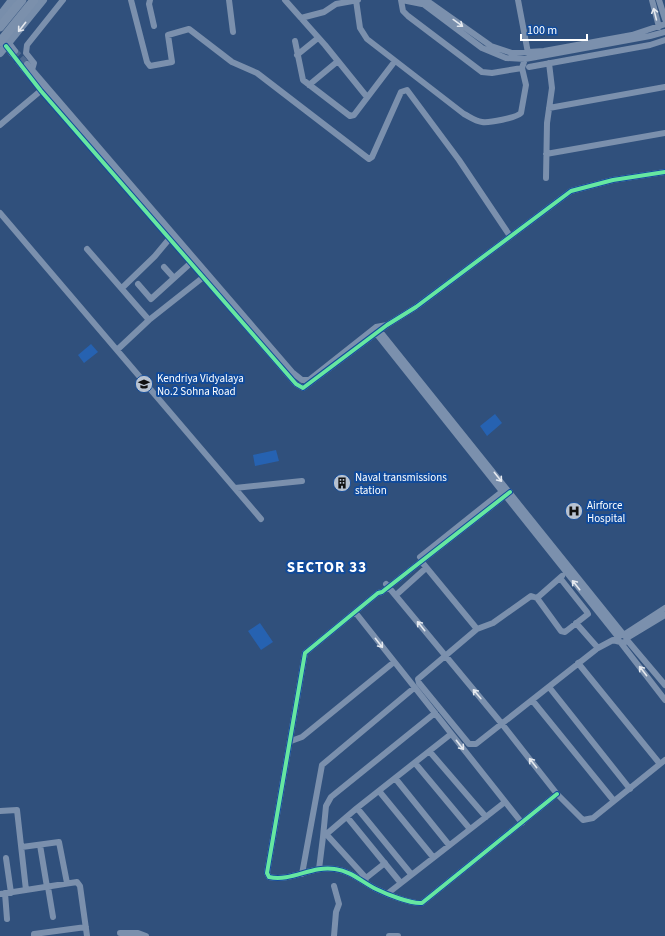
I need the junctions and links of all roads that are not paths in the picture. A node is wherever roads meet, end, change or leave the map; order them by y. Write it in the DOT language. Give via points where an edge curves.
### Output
graph roads {
  1 [pos="12,0"];
  2 [pos="22,0"];
  3 [pos="34,0"];
  4 [pos="43,0"];
  5 [pos="63,0"];
  6 [pos="131,0"];
  7 [pos="150,0"];
  8 [pos="229,0"];
  9 [pos="285,0"];
  10 [pos="357,0"];
  11 [pos="401,0"];
  12 [pos="518,0"];
  13 [pos="652,0"];
  14 [pos="659,0"];
  15 [pos="422,1"];
  16 [pos="0,16"];
  17 [pos="301,18"];
  18 [pos="665,19"];
  19 [pos="154,26"];
  20 [pos="0,27"];
  21 [pos="663,28"];
  22 [pos="233,32"];
  23 [pos="318,38"];
  24 [pos="295,40"];
  25 [pos="665,40"];
  26 [pos="5,44"];
  27 [pos="0,53"];
  28 [pos="14,53"];
  29 [pos="547,53"];
  30 [pos="297,55"];
  31 [pos="527,56"];
  32 [pos="338,61"];
  33 [pos="395,61"];
  34 [pos="549,63"];
  35 [pos="526,67"];
  36 [pos="32,70"];
  37 [pos="309,85"];
  38 [pos="665,87"];
  39 [pos="43,89"];
  40 [pos="367,97"];
  41 [pos="549,108"];
  42 [pos="0,126"];
  43 [pos="665,133"];
  44 [pos="546,154"];
  45 [pos="665,172"];
  46 [pos="546,178"];
  47 [pos="0,213"];
  48 [pos="5,219"];
  49 [pos="0,223"];
  50 [pos="510,236"];
  51 [pos="170,238"];
  52 [pos="87,249"];
  53 [pos="155,256"];
  54 [pos="193,261"];
  55 [pos="205,276"];
  56 [pos="174,278"];
  57 [pos="138,284"];
  58 [pos="122,288"];
  59 [pos="149,320"];
  60 [pos="376,330"];
  61 [pos="117,350"];
  62 [pos="302,481"];
  63 [pos="235,488"];
  64 [pos="506,492"];
  65 [pos="261,519"];
  66 [pos="421,561"];
  67 [pos="426,568"];
  68 [pos="569,571"];
  69 [pos="560,578"];
  70 [pos="387,586"];
  71 [pos="396,595"];
  72 [pos="537,598"];
  73 [pos="665,608"];
  74 [pos="355,612"];
  75 [pos="665,615"];
  76 [pos="576,623"];
  77 [pos="477,629"];
  78 [pos="623,638"];
  79 [pos="598,648"];
  80 [pos="446,656"];
  81 [pos="394,662"];
  82 [pos="578,663"];
  83 [pos="665,685"];
  84 [pos="548,687"];
  85 [pos="414,688"];
  86 [pos="532,700"];
  87 [pos="665,700"];
  88 [pos="435,714"];
  89 [pos="502,724"];
  90 [pos="451,734"];
  91 [pos="291,741"];
  92 [pos="430,752"];
  93 [pos="663,762"];
  94 [pos="416,763"];
  95 [pos="395,778"];
  96 [pos="630,789"];
  97 [pos="379,791"];
  98 [pos="557,794"];
  99 [pos="614,801"];
  100 [pos="505,802"];
  101 [pos="357,808"];
  102 [pos="0,811"];
  103 [pos="347,817"];
  104 [pos="486,817"];
  105 [pos="522,823"];
  106 [pos="470,829"];
  107 [pos="325,836"];
  108 [pos="40,845"];
  109 [pos="449,845"];
  110 [pos="22,847"];
  111 [pos="433,857"];
  112 [pos="6,858"];
  113 [pos="385,863"];
  114 [pos="319,869"];
  115 [pos="302,874"];
  116 [pos="411,874"];
  117 [pos="365,880"];
  118 [pos="400,882"];
  119 [pos="67,883"];
  120 [pos="334,886"];
  121 [pos="48,887"];
  122 [pos="26,890"];
  123 [pos="5,893"];
  124 [pos="387,894"];
  125 [pos="53,917"];
  126 [pos="7,919"];
  127 [pos="86,926"];
  128 [pos="120,933"];
  129 [pos="34,936"];
  130 [pos="87,936"];
  131 [pos="146,936"];
  132 [pos="334,936"];
  133 [pos="390,936"];
  134 [pos="398,936"];
  1 -- 16 [label="main road"];
  2 -- 20 [label="highway"];
  3 -- 26 [label="highway"];
  4 -- 26 [label="main road, one-way"];
  5 -- 36 [label="street" via="28,46 26,53 34,63"];
  6 -- 50 [label="street" via="150,66 172,62 168,35 189,29 232,62 257,73 369,159 402,92 406,90 451,148"];
  7 -- 19 [label="street" via="148,4"];
  8 -- 22 [label="street"];
  9 -- 17 [label="street"];
  10 -- 17 [label="street" via="336,4 324,12"];
  10 -- 33 [label="street" via="362,34"];
  11 -- 15 [label="street"];
  11 -- 35 [label="street" via="403,10 408,16 482,72 492,73"];
  12 -- 31 [label="street"];
  21 -- 13 [label="street, one-way"];
  14 -- 18 [label="street"];
  15 -- 31 [label="street" via="490,46"];
  17 -- 23 [label="street"];
  21 -- 29 [label="street"];
  23 -- 30 [label="street"];
  23 -- 32 [label="street"];
  24 -- 30 [label="street"];
  25 -- 34 [label="street"];
  26 -- 27 [label="main road"];
  26 -- 28 [label="street"];
  29 -- 31 [label="street"];
  29 -- 34 [label="street"];
  30 -- 37 [label="street" via="301,74"];
  31 -- 35 [label="street"];
  32 -- 37 [label="street"];
  32 -- 40 [label="street"];
  33 -- 35 [label="street" via="464,114 480,122 517,116 521,113"];
  33 -- 40 [label="street"];
  34 -- 35 [label="street"];
  34 -- 41 [label="street" via="552,88"];
  36 -- 39 [label="street"];
  36 -- 39 [label="street" via="25,66"];
  37 -- 40 [label="street" via="350,116 354,115"];
  38 -- 41 [label="street"];
  39 -- 42 [label="street"];
  39 -- 51 [label="street"];
  39 -- 54 [label="street"];
  41 -- 44 [label="street"];
  43 -- 44 [label="street"];
  44 -- 46 [label="street"];
  45 -- 50 [label="street" via="576,188"];
  47 -- 48 [label="street"];
  48 -- 49 [label="street"];
  48 -- 61 [label="street"];
  50 -- 60 [label="street" via="416,306"];
  51 -- 53 [label="street"];
  51 -- 54 [label="street"];
  52 -- 58 [label="street"];
  53 -- 56 [label="street"];
  53 -- 58 [label="street"];
  54 -- 55 [label="street"];
  54 -- 56 [label="street"];
  55 -- 59 [label="street"];
  55 -- 60 [label="street" via="300,387 306,387"];
  56 -- 57 [label="street" via="152,299"];
  58 -- 59 [label="street"];
  59 -- 61 [label="street"];
  60 -- 64 [label="street"];
  61 -- 63 [label="street"];
  62 -- 63 [label="street"];
  63 -- 65 [label="street"];
  64 -- 66 [label="street"];
  64 -- 68 [label="street"];
  64 -- 70 [label="street"];
  66 -- 67 [label="street"];
  66 -- 70 [label="street"];
  67 -- 71 [label="street"];
  67 -- 77 [label="street"];
  68 -- 69 [label="street"];
  68 -- 78 [label="street"];
  69 -- 72 [label="street"];
  69 -- 76 [label="street" via="588,612"];
  70 -- 71 [label="street"];
  70 -- 74 [label="street"];
  80 -- 71 [label="street, one-way"];
  72 -- 76 [label="street" via="563,633"];
  72 -- 77 [label="street" via="531,596 525,599 493,623"];
  73 -- 78 [label="street"];
  74 -- 81 [label="street, one-way"];
  74 -- 91 [label="street" via="305,653"];
  75 -- 78 [label="street"];
  76 -- 79 [label="street"];
  77 -- 80 [label="street"];
  78 -- 79 [label="street" via="610,640"];
  78 -- 83 [label="street"];
  87 -- 78 [label="street, one-way"];
  79 -- 82 [label="street"];
  89 -- 80 [label="street, one-way"];
  80 -- 89 [label="street" via="420,677 419,683 469,744 476,744"];
  81 -- 85 [label="street"];
  81 -- 91 [label="street" via="302,737"];
  82 -- 84 [label="street"];
  82 -- 93 [label="street"];
  84 -- 86 [label="street"];
  84 -- 96 [label="street"];
  85 -- 88 [label="street"];
  85 -- 115 [label="street" via="322,765"];
  86 -- 89 [label="street"];
  86 -- 99 [label="street"];
  88 -- 90 [label="street"];
  88 -- 107 [label="street" via="331,797 326,806"];
  98 -- 89 [label="street, one-way"];
  90 -- 92 [label="street"];
  90 -- 100 [label="street, one-way"];
  91 -- 115 [label="street" via="267,873 269,877 276,879"];
  92 -- 94 [label="street"];
  92 -- 104 [label="street"];
  93 -- 96 [label="street"];
  94 -- 95 [label="street"];
  94 -- 106 [label="street"];
  95 -- 97 [label="street"];
  95 -- 109 [label="street"];
  96 -- 99 [label="street"];
  97 -- 101 [label="street"];
  97 -- 111 [label="street"];
  98 -- 99 [label="street" via="584,820 593,818"];
  98 -- 105 [label="street"];
  100 -- 104 [label="street"];
  100 -- 105 [label="street"];
  101 -- 103 [label="street"];
  101 -- 116 [label="street"];
  102 -- 110 [label="street" via="17,810"];
  103 -- 107 [label="street"];
  103 -- 113 [label="street"];
  104 -- 106 [label="street"];
  105 -- 124 [label="street" via="427,901 418,904"];
  106 -- 109 [label="street"];
  107 -- 114 [label="street"];
  107 -- 117 [label="street"];
  108 -- 110 [label="street"];
  108 -- 119 [label="street" via="59,842"];
  108 -- 121 [label="street"];
  109 -- 111 [label="street"];
  110 -- 122 [label="street"];
  111 -- 116 [label="street"];
  112 -- 123 [label="street"];
  113 -- 117 [label="street"];
  113 -- 118 [label="street"];
  114 -- 115 [label="street"];
  114 -- 117 [label="street" via="346,871"];
  116 -- 118 [label="street"];
  117 -- 124 [label="street"];
  118 -- 124 [label="street"];
  119 -- 121 [label="street"];
  119 -- 127 [label="street" via="79,884"];
  120 -- 132 [label="street" via="339,904"];
  121 -- 122 [label="street"];
  121 -- 125 [label="street"];
  122 -- 123 [label="street"];
  123 -- 126 [label="street"];
  127 -- 129 [label="street"];
  127 -- 130 [label="street"];
  128 -- 131 [label="street" via="138,933"];
  133 -- 134 [label="street"];
}
